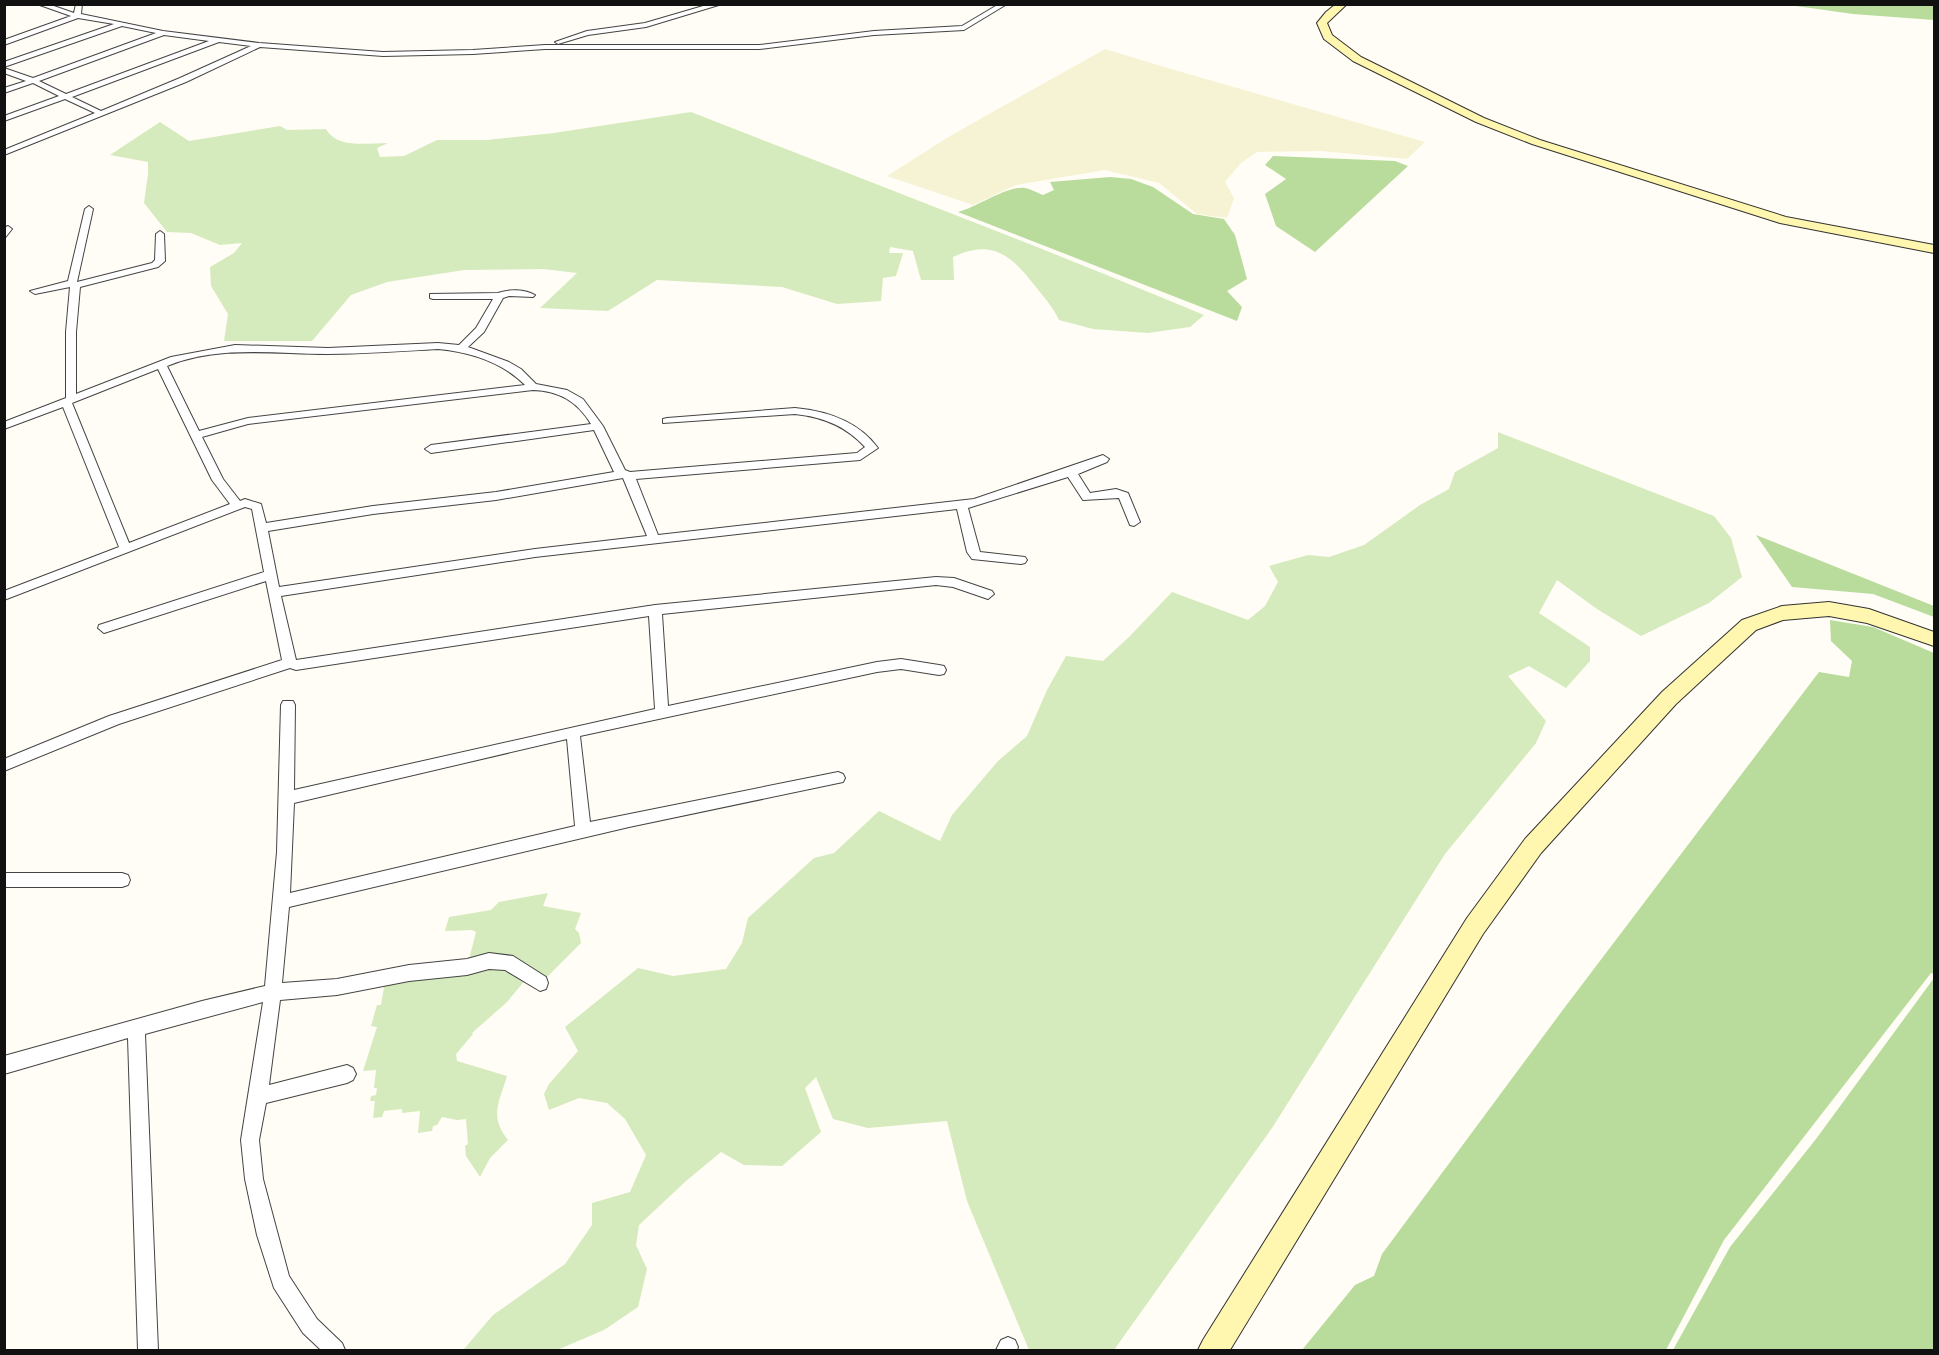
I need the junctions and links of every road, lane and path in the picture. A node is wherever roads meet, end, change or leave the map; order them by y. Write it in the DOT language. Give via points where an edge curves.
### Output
graph roads {
  1 [pos="40,4"];
  2 [pos="79,4"];
  3 [pos="719,4"];
  4 [pos="1004,4"];
  5 [pos="1343,4"];
  6 [pos="76,16"];
  7 [pos="122,24"];
  8 [pos="163,33"];
  9 [pos="221,39"];
  10 [pos="4,43"];
  11 [pos="259,45"];
  12 [pos="545,47"];
  13 [pos="4,65"];
  14 [pos="4,70"];
  15 [pos="34,81"];
  16 [pos="4,91"];
  17 [pos="63,96"];
  18 [pos="102,114"];
  19 [pos="4,119"];
  20 [pos="4,153"];
  21 [pos="89,209"];
  22 [pos="160,234"];
  23 [pos="1935,249"];
  24 [pos="74,284"];
  25 [pos="35,291"];
  26 [pos="433,296"];
  27 [pos="499,296"];
  28 [pos="530,296"];
  29 [pos="461,348"];
  30 [pos="161,364"];
  31 [pos="533,387"];
  32 [pos="68,401"];
  33 [pos="667,421"];
  34 [pos="4,426"];
  35 [pos="598,426"];
  36 [pos="197,435"];
  37 [pos="431,449"];
  38 [pos="1103,459"];
  39 [pos="1071,472"];
  40 [pos="626,475"];
  41 [pos="237,504"];
  42 [pos="962,505"];
  43 [pos="1134,522"];
  44 [pos="262,528"];
  45 [pos="654,538"];
  46 [pos="126,550"];
  47 [pos="1021,560"];
  48 [pos="272,574"];
  49 [pos="7,592"];
  50 [pos="276,592"];
  51 [pos="988,594"];
  52 [pos="656,610"];
  53 [pos="104,628"];
  54 [pos="1935,639"];
  55 [pos="290,663"];
  56 [pos="939,670"];
  57 [pos="288,705"];
  58 [pos="662,714"];
  59 [pos="573,732"];
  60 [pos="4,765"];
  61 [pos="838,778"];
  62 [pos="288,798"];
  63 [pos="583,830"];
  64 [pos="4,880"];
  65 [pos="123,880"];
  66 [pos="282,902"];
  67 [pos="540,983"];
  68 [pos="273,992"];
  69 [pos="136,1028"];
  70 [pos="4,1065"];
  71 [pos="347,1074"];
  72 [pos="259,1091"];
  73 [pos="148,1350"];
  74 [pos="335,1350"];
  75 [pos="1213,1350"];
  1 -- 6 [label="street"];
  2 -- 6 [label="street"];
  3 -- 12 [label="street" via="646,25 586,33"];
  4 -- 12 [label="street" via="971,25 953,30 874,33 741,48"];
  5 -- 23 [label="main road" via="1322,22 1336,44 1357,60 1480,120 1568,153 1784,220"];
  6 -- 7 [label="street"];
  6 -- 10 [label="street"];
  7 -- 8 [label="street"];
  7 -- 13 [label="street"];
  8 -- 9 [label="street"];
  8 -- 15 [label="street"];
  9 -- 11 [label="street"];
  9 -- 17 [label="street"];
  11 -- 12 [label="street" via="383,54"];
  11 -- 18 [label="street"];
  14 -- 15 [label="street"];
  15 -- 16 [label="street"];
  15 -- 17 [label="street"];
  17 -- 18 [label="street"];
  17 -- 19 [label="street"];
  18 -- 20 [label="street"];
  21 -- 24 [label="street"];
  22 -- 24 [label="street" via="160,261 155,265"];
  24 -- 25 [label="street"];
  24 -- 32 [label="street"];
  26 -- 27 [label="street"];
  27 -- 28 [label="street"];
  27 -- 29 [label="street" via="480,330"];
  29 -- 30 [label="street" via="235,348"];
  29 -- 31 [label="street" via="505,364"];
  30 -- 32 [label="street"];
  30 -- 36 [label="street"];
  31 -- 35 [label="street" via="554,388 580,400"];
  31 -- 36 [label="street" via="248,421"];
  32 -- 34 [label="street"];
  32 -- 46 [label="street"];
  33 -- 40 [label="street" via="795,411 826,414 851,428 872,448 860,456"];
  35 -- 37 [label="street"];
  35 -- 40 [label="street" via="620,472"];
  36 -- 41 [label="street" via="218,480"];
  38 -- 39 [label="street"];
  39 -- 42 [label="street"];
  39 -- 43 [label="street" via="1087,497 1116,493 1124,496"];
  40 -- 44 [label="street"];
  40 -- 45 [label="street"];
  41 -- 44 [label="street" via="257,507"];
  41 -- 46 [label="street"];
  42 -- 45 [label="street"];
  42 -- 47 [label="street" via="976,556"];
  44 -- 48 [label="street"];
  45 -- 50 [label="street"];
  46 -- 49 [label="street"];
  48 -- 50 [label="street"];
  48 -- 53 [label="street"];
  50 -- 55 [label="street"];
  51 -- 52 [label="street" via="936,581"];
  52 -- 55 [label="street"];
  52 -- 58 [label="street"];
  54 -- 75 [label="main road" via="1869,616 1829,609 1782,612 1749,626 1669,698 1533,846 1474,926"];
  55 -- 60 [label="street" via="114,720"];
  56 -- 58 [label="street" via="901,664 877,667"];
  57 -- 62 [label="street"];
  58 -- 59 [label="street"];
  59 -- 62 [label="street"];
  59 -- 63 [label="street"];
  61 -- 63 [label="street" via="738,795"];
  62 -- 66 [label="street"];
  63 -- 66 [label="street"];
  64 -- 65 [label="street"];
  66 -- 68 [label="street"];
  67 -- 68 [label="street" via="507,962 489,961 337,987"];
  68 -- 69 [label="street"];
  68 -- 72 [label="street"];
  69 -- 70 [label="street"];
  69 -- 73 [label="street"];
  71 -- 72 [label="street" via="271,1094"];
  72 -- 74 [label="street" via="250,1140 267,1235 281,1281 310,1326"];
}
